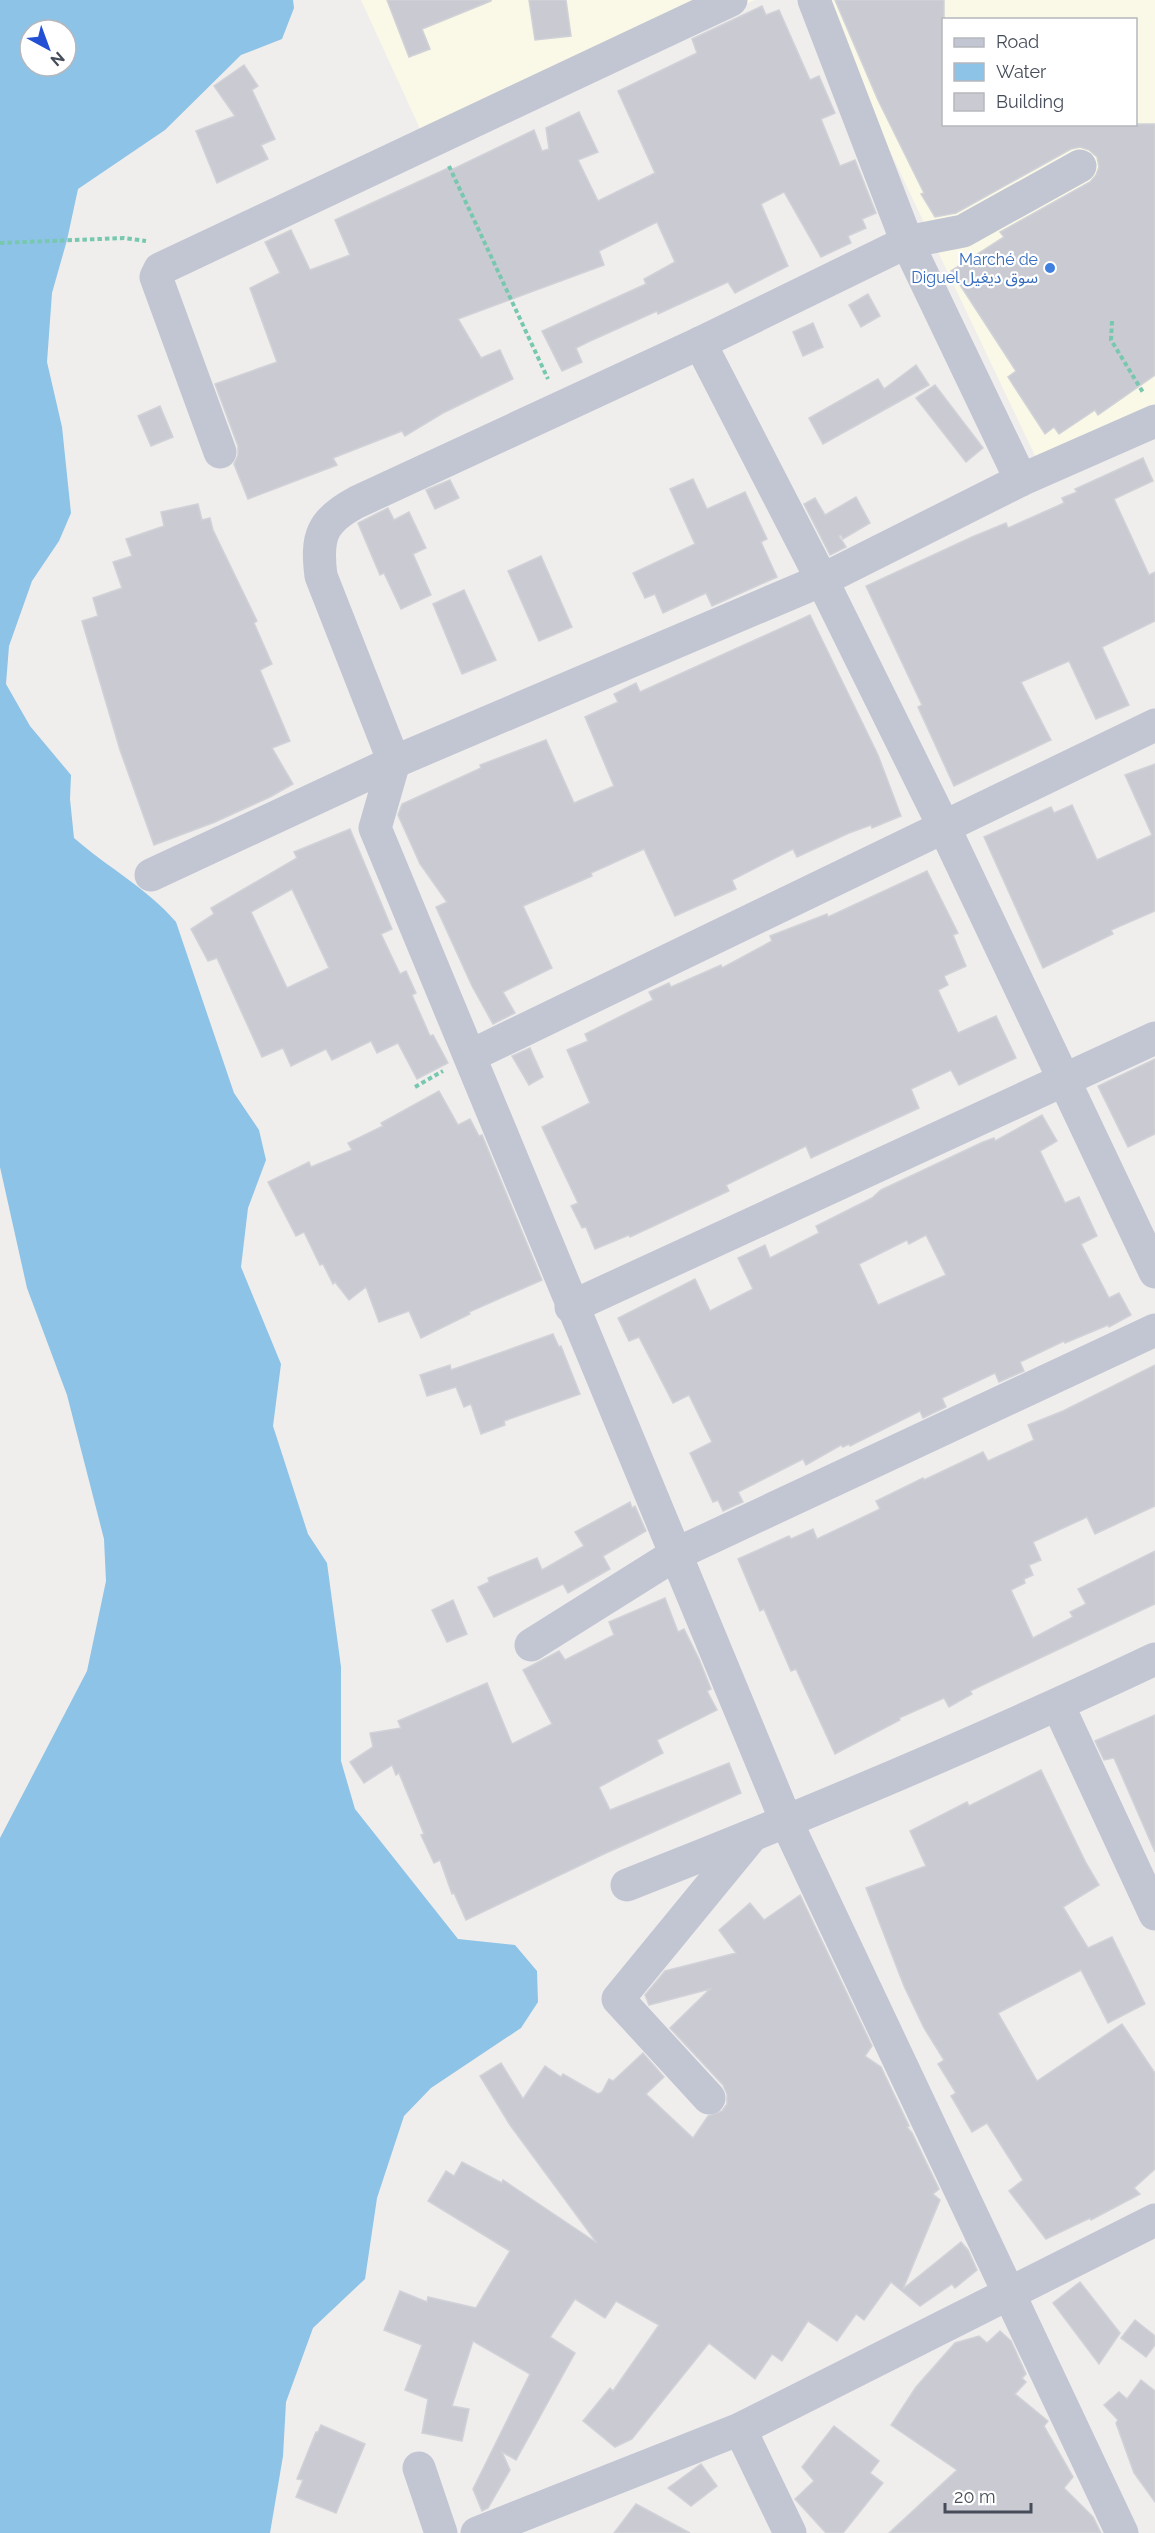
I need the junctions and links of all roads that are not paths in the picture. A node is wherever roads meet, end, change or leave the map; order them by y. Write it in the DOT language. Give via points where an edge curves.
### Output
graph roads {
  1 [pos="730,0"];
  2 [pos="814,0"];
  3 [pos="1080,166"];
  4 [pos="907,242"];
  5 [pos="700,343"];
  6 [pos="1152,412"];
  7 [pos="220,453"];
  8 [pos="1021,480"];
  9 [pos="822,580"];
  10 [pos="1155,725"];
  11 [pos="394,762"];
  12 [pos="944,827"];
  13 [pos="151,875"];
  14 [pos="1155,1038"];
  15 [pos="470,1056"];
  16 [pos="1063,1082"];
  17 [pos="1155,1272"];
  18 [pos="571,1307"];
  19 [pos="1155,1330"];
  20 [pos="676,1554"];
  21 [pos="531,1645"];
  22 [pos="1155,1659"];
  23 [pos="1058,1705"];
  24 [pos="787,1823"];
  25 [pos="751,1837"];
  26 [pos="627,1885"];
  27 [pos="1155,1914"];
  28 [pos="708,2098"];
  29 [pos="1155,2220"];
  30 [pos="1009,2293"];
  31 [pos="740,2429"];
  32 [pos="418,2468"];
  33 [pos="441,2533"];
  34 [pos="477,2533"];
  35 [pos="790,2533"];
  36 [pos="1122,2533"];
  1 -- 7 [label="street" via="160,270 156,277"];
  2 -- 4 [label="street"];
  3 -- 4 [label="street" via="963,231"];
  4 -- 5 [label="street"];
  4 -- 8 [label="street"];
  5 -- 9 [label="street"];
  5 -- 11 [label="street" via="357,502 328,521 318,553 321,576"];
  6 -- 8 [label="street"];
  8 -- 9 [label="street"];
  9 -- 11 [label="street"];
  9 -- 12 [label="street"];
  10 -- 12 [label="street"];
  11 -- 13 [label="street"];
  11 -- 15 [label="street" via="375,828"];
  12 -- 15 [label="street"];
  12 -- 16 [label="street"];
  14 -- 16 [label="street"];
  15 -- 18 [label="street"];
  16 -- 17 [label="street"];
  16 -- 18 [label="street"];
  18 -- 20 [label="street"];
  19 -- 20 [label="street"];
  20 -- 21 [label="street"];
  20 -- 24 [label="street"];
  22 -- 23 [label="street"];
  23 -- 24 [label="street"];
  23 -- 27 [label="street"];
  24 -- 25 [label="street"];
  24 -- 30 [label="street"];
  25 -- 26 [label="street"];
  25 -- 28 [label="street" via="618,1999"];
  29 -- 30 [label="street"];
  30 -- 31 [label="street"];
  30 -- 36 [label="street"];
  31 -- 34 [label="street"];
  31 -- 35 [label="street"];
  32 -- 33 [label="street"];
}
